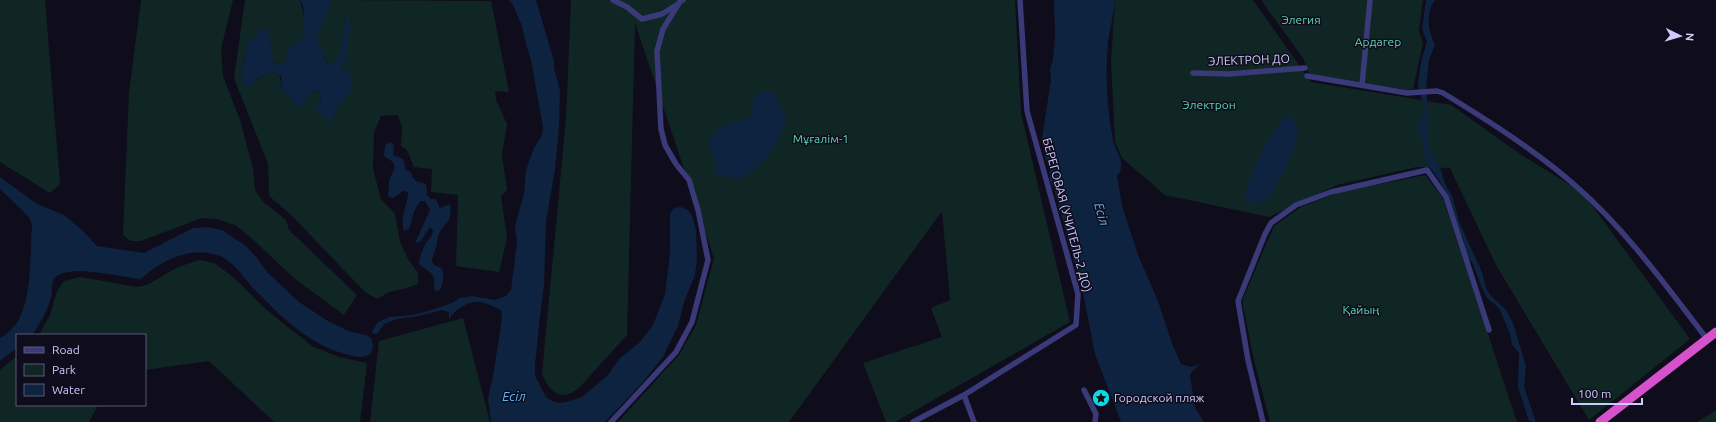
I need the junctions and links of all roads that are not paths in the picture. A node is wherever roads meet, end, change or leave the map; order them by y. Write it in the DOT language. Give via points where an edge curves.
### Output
graph roads {
  1 [pos="613,0"];
  2 [pos="1020,0"];
  3 [pos="1370,0"];
  4 [pos="681,1"];
  5 [pos="1305,68"];
  6 [pos="1193,73"];
  7 [pos="1306,76"];
  8 [pos="1362,85"];
  9 [pos="1489,330"];
  10 [pos="1716,332"];
  11 [pos="1707,339"];
  12 [pos="1084,390"];
  13 [pos="964,395"];
  14 [pos="611,422"];
  15 [pos="913,422"];
  16 [pos="974,422"];
  17 [pos="1095,422"];
  18 [pos="1262,422"];
  19 [pos="1600,422"];
  1 -- 4 [label="street" via="642,19 662,14"];
  2 -- 13 [label="street, БЕРЕГОВАЯ (УЧИТЕЛЬ-2 ДО)" via="1027,111 1078,294 1076,325"];
  3 -- 8 [label="street"];
  4 -- 14 [label="street" via="662,29 657,51 661,129 665,145 689,180 708,260 692,322 676,352"];
  5 -- 6 [label="street, ЭЛЕКТРОН ДО" via="1229,74"];
  7 -- 8 [label="street"];
  8 -- 11 [label="street" via="1408,93 1443,93 1548,163 1578,188 1642,256"];
  9 -- 18 [label="street" via="1446,197 1427,170 1340,189 1296,205 1271,223 1238,301"];
  10 -- 11 [label="highway"];
  11 -- 19 [label="highway"];
  12 -- 17 [label="street" via="1096,414"];
  13 -- 15 [label="street"];
  13 -- 16 [label="street"];
}
